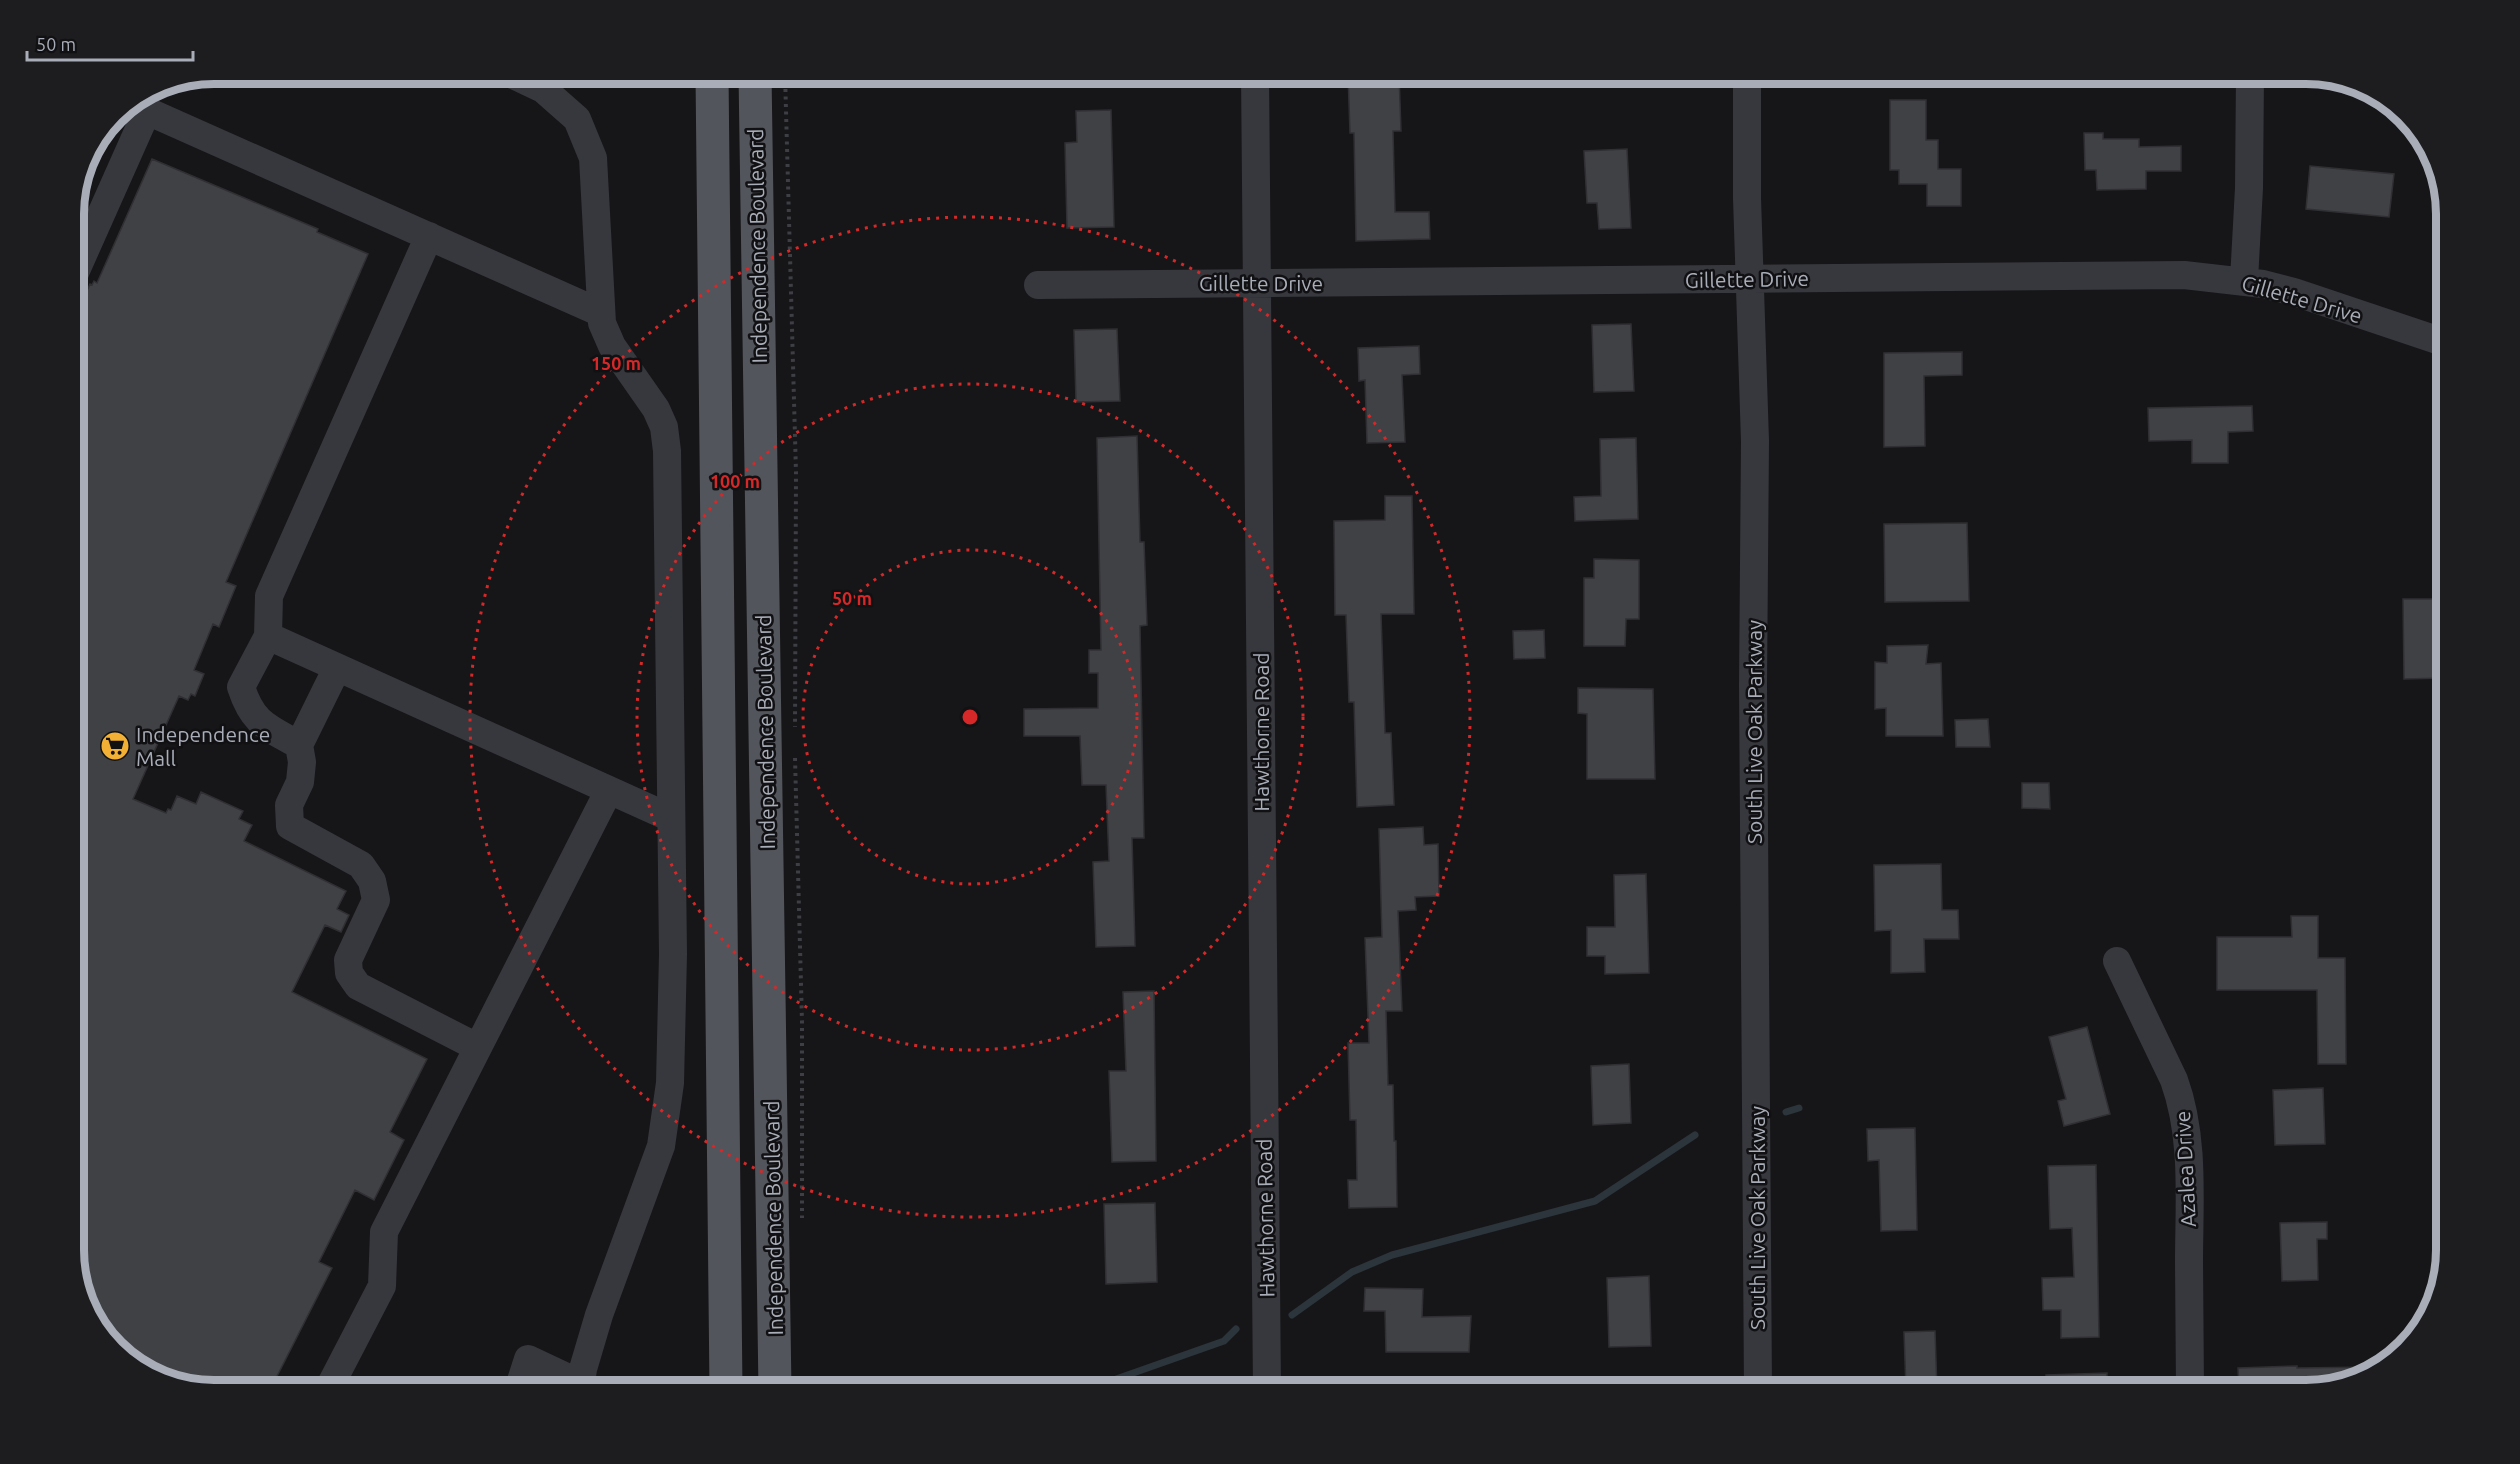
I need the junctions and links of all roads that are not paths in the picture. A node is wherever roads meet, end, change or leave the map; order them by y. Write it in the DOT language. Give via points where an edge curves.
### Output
graph roads {
  1 [pos="535,84"];
  2 [pos="712,84"];
  3 [pos="755,84"];
  4 [pos="1255,84"];
  5 [pos="1747,84"];
  6 [pos="2250,84"];
  7 [pos="141,106"];
  8 [pos="141,107"];
  9 [pos="429,236"];
  10 [pos="84,250"];
  11 [pos="1750,279"];
  12 [pos="2244,280"];
  13 [pos="1257,282"];
  14 [pos="1038,285"];
  15 [pos="601,314"];
  16 [pos="2436,340"];
  17 [pos="268,636"];
  18 [pos="337,668"];
  19 [pos="299,745"];
  20 [pos="609,790"];
  21 [pos="671,818"];
  22 [pos="2117,961"];
  23 [pos="477,1047"];
  24 [pos="333,1380"];
  25 [pos="521,1380"];
  26 [pos="567,1380"];
  27 [pos="582,1380"];
  28 [pos="726,1380"];
  29 [pos="775,1380"];
  30 [pos="1267,1380"];
  31 [pos="1758,1380"];
  32 [pos="2190,1380"];
  1 -- 15 [label="street" via="577,119 593,158"];
  2 -- 28 [label="main road, Independence Boulevard"];
  3 -- 29 [label="main road, Independence Boulevard"];
  4 -- 13 [label="street, Hawthorne Road"];
  5 -- 11 [label="street, South Live Oak Parkway"];
  6 -- 12 [label="street"];
  7 -- 9 [label="street"];
  8 -- 10 [label="street"];
  9 -- 15 [label="street"];
  9 -- 17 [label="street" via="269,596"];
  11 -- 12 [label="street, Gillette Drive" via="2184,275"];
  11 -- 13 [label="street, Gillette Drive"];
  11 -- 31 [label="street, South Live Oak Parkway" via="1755,441"];
  12 -- 16 [label="street, Gillette Drive" via="2294,292"];
  13 -- 14 [label="street, Gillette Drive"];
  13 -- 30 [label="street, Hawthorne Road"];
  15 -- 21 [label="street" via="612,346 664,427"];
  17 -- 18 [label="street"];
  17 -- 19 [label="street" via="241,687 259,723"];
  18 -- 19 [label="street"];
  18 -- 20 [label="street"];
  19 -- 23 [label="street" via="300,782 289,805 290,826 361,865 372,881 376,900 348,960 350,973 358,986"];
  20 -- 21 [label="street"];
  20 -- 23 [label="street"];
  21 -- 27 [label="street" via="673,998 669,1102 661,1146 598,1315"];
  22 -- 32 [label="street, Azalea Drive" via="2181,1100 2190,1198"];
  23 -- 24 [label="street" via="384,1232 382,1286"];
  25 -- 26 [label="street" via="528,1359"];
}
